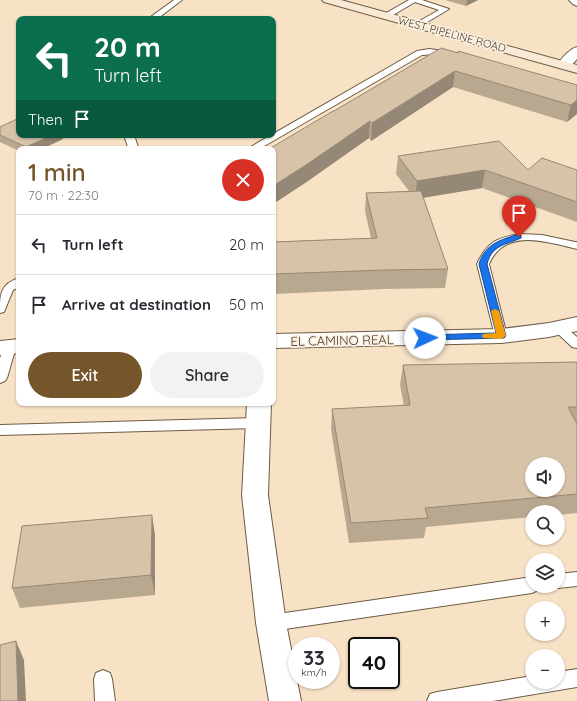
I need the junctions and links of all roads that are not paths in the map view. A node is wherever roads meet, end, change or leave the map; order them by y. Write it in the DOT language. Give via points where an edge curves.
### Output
graph roads {
  1 [pos="179,0"];
  2 [pos="328,0"];
  3 [pos="414,0"];
  4 [pos="156,16"];
  5 [pos="385,16"];
  6 [pos="419,25"];
  7 [pos="577,51"];
  8 [pos="463,58"];
  9 [pos="564,65"];
  10 [pos="577,69"];
  11 [pos="276,135"];
  12 [pos="271,138"];
  13 [pos="257,146"];
  14 [pos="577,246"];
  15 [pos="16,284"];
  16 [pos="0,310"];
  17 [pos="568,326"];
  18 [pos="501,336"];
  19 [pos="276,341"];
  20 [pos="577,344"];
  21 [pos="10,347"];
  22 [pos="0,378"];
  23 [pos="258,413"];
  24 [pos="0,430"];
  25 [pos="577,579"];
  26 [pos="565,580"];
  27 [pos="525,586"];
  28 [pos="271,623"];
  29 [pos="577,678"];
  30 [pos="103,679"];
  31 [pos="565,680"];
  32 [pos="525,686"];
  33 [pos="105,701"];
  34 [pos="285,701"];
  35 [pos="437,701"];
  1 -- 4 [label="lane"];
  2 -- 5 [label="main road, WEST PIPELINE ROAD"];
  3 -- 5 [label="lane"];
  3 -- 6 [label="lane" via="445,9"];
  5 -- 6 [label="main road, WEST PIPELINE ROAD"];
  6 -- 9 [label="main road, WEST PIPELINE ROAD"];
  7 -- 9 [label="street"];
  8 -- 11 [label="lane" via="440,52 420,53"];
  9 -- 10 [label="main road, WEST PIPELINE ROAD"];
  12 -- 13 [label="lane"];
  14 -- 18 [label="lane" via="532,236 519,237 489,251 483,264"];
  15 -- 16 [label="lane" via="8,288"];
  17 -- 18 [label="street, EL CAMINO REAL"];
  17 -- 20 [label="lane"];
  18 -- 19 [label="street, EL CAMINO REAL"];
  21 -- 22 [label="lane"];
  23 -- 24 [label="lane"];
  23 -- 28 [label="street" via="255,495"];
  25 -- 26 [label="lane"];
  27 -- 28 [label="lane"];
  28 -- 34 [label="street"];
  29 -- 31 [label="lane"];
  30 -- 33 [label="lane"];
  32 -- 35 [label="lane"];
}
